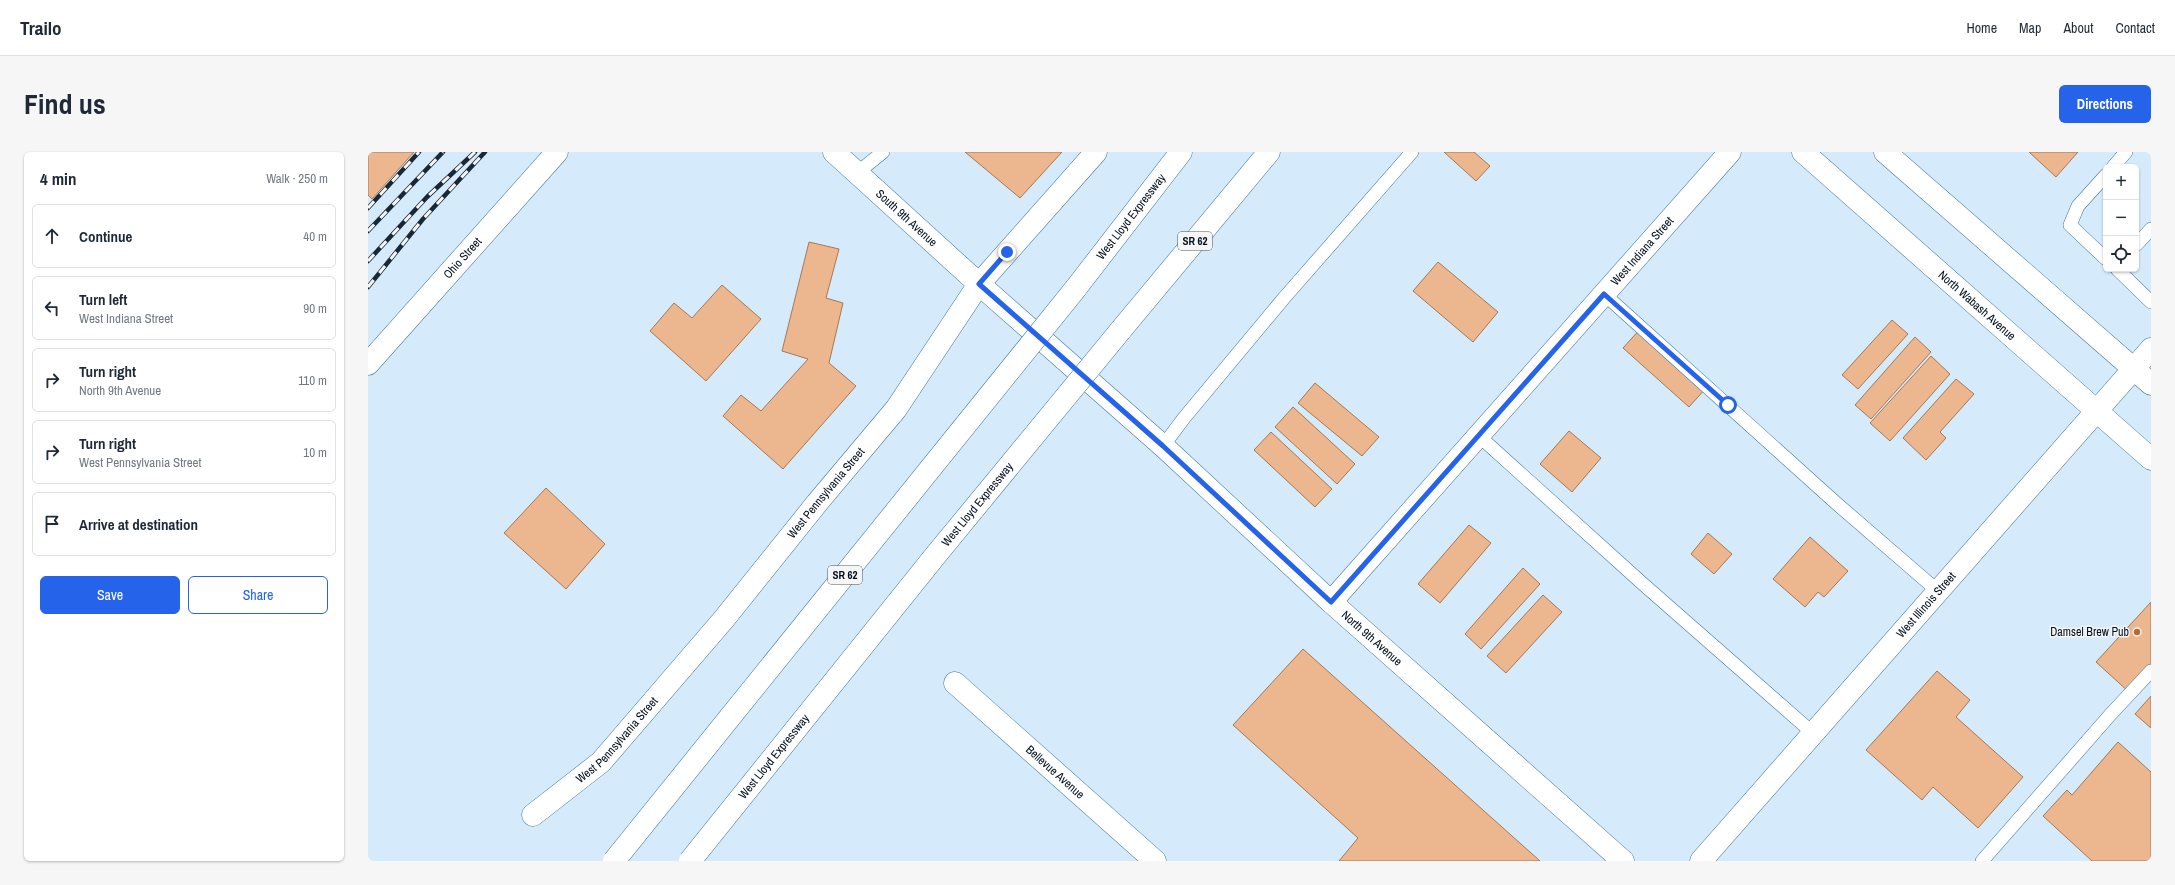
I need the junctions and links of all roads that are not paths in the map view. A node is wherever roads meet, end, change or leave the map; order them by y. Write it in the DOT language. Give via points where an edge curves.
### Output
graph roads {
  1 [pos="557,152"];
  2 [pos="834,152"];
  3 [pos="883,152"];
  4 [pos="1096,152"];
  5 [pos="1181,152"];
  6 [pos="1269,152"];
  7 [pos="1412,152"];
  8 [pos="1730,152"];
  9 [pos="1803,152"];
  10 [pos="1885,152"];
  11 [pos="2126,152"];
  12 [pos="2116,164"];
  13 [pos="857,173"];
  14 [pos="2103,178"];
  15 [pos="2151,229"];
  16 [pos="2139,242"];
  17 [pos="2103,256"];
  18 [pos="2120,272"];
  19 [pos="979,284"];
  20 [pos="1604,294"];
  21 [pos="2151,302"];
  22 [pos="2151,349"];
  23 [pos="368,364"];
  24 [pos="2134,369"];
  25 [pos="2151,384"];
  26 [pos="2097,412"];
  27 [pos="1479,436"];
  28 [pos="1163,446"];
  29 [pos="2151,459"];
  30 [pos="1939,592"];
  31 [pos="1331,602"];
  32 [pos="2151,671"];
  33 [pos="955,683"];
  34 [pos="1814,734"];
  35 [pos="533,814"];
  36 [pos="614,861"];
  37 [pos="690,861"];
  38 [pos="1155,861"];
  39 [pos="1623,861"];
  40 [pos="1701,861"];
  41 [pos="1982,861"];
  1 -- 23 [label="main road, Ohio Street"];
  2 -- 13 [label="main road, South 9th Avenue"];
  3 -- 13 [label="lane"];
  4 -- 19 [label="main road, West Pennsylvania Street"];
  5 -- 36 [label="main road, West Lloyd Expressway / SR 62, bridge" via="1076,288"];
  6 -- 37 [label="main road, West Lloyd Expressway / SR 62, bridge" via="930,562"];
  7 -- 28 [label="lane" via="1284,298"];
  8 -- 20 [label="main road, West Indiana Street"];
  9 -- 26 [label="main road, North Wabash Avenue"];
  10 -- 24 [label="main road"];
  11 -- 12 [label="lane"];
  13 -- 19 [label="main road, South 9th Avenue"];
  14 -- 17 [label="lane" via="2078,206 2070,225"];
  15 -- 16 [label="lane"];
  18 -- 21 [label="lane"];
  19 -- 28 [label="main road, North 9th Avenue"];
  19 -- 35 [label="main road, West Pennsylvania Street" via="896,408 724,619 601,762"];
  20 -- 27 [label="main road, West Indiana Street"];
  20 -- 30 [label="lane"];
  22 -- 24 [label="main road, West Illinois Street"];
  24 -- 25 [label="main road"];
  24 -- 26 [label="main road, West Illinois Street"];
  26 -- 29 [label="main road, North Wabash Avenue"];
  26 -- 30 [label="main road, West Illinois Street"];
  27 -- 31 [label="main road, West Indiana Street"];
  27 -- 34 [label="lane" via="1642,584"];
  28 -- 31 [label="main road, North 9th Avenue"];
  30 -- 34 [label="main road, West Illinois Street"];
  31 -- 39 [label="main road, North 9th Avenue"];
  32 -- 41 [label="lane"];
  33 -- 38 [label="main road, Bellevue Avenue"];
  34 -- 40 [label="main road, West Illinois Street"];
}
